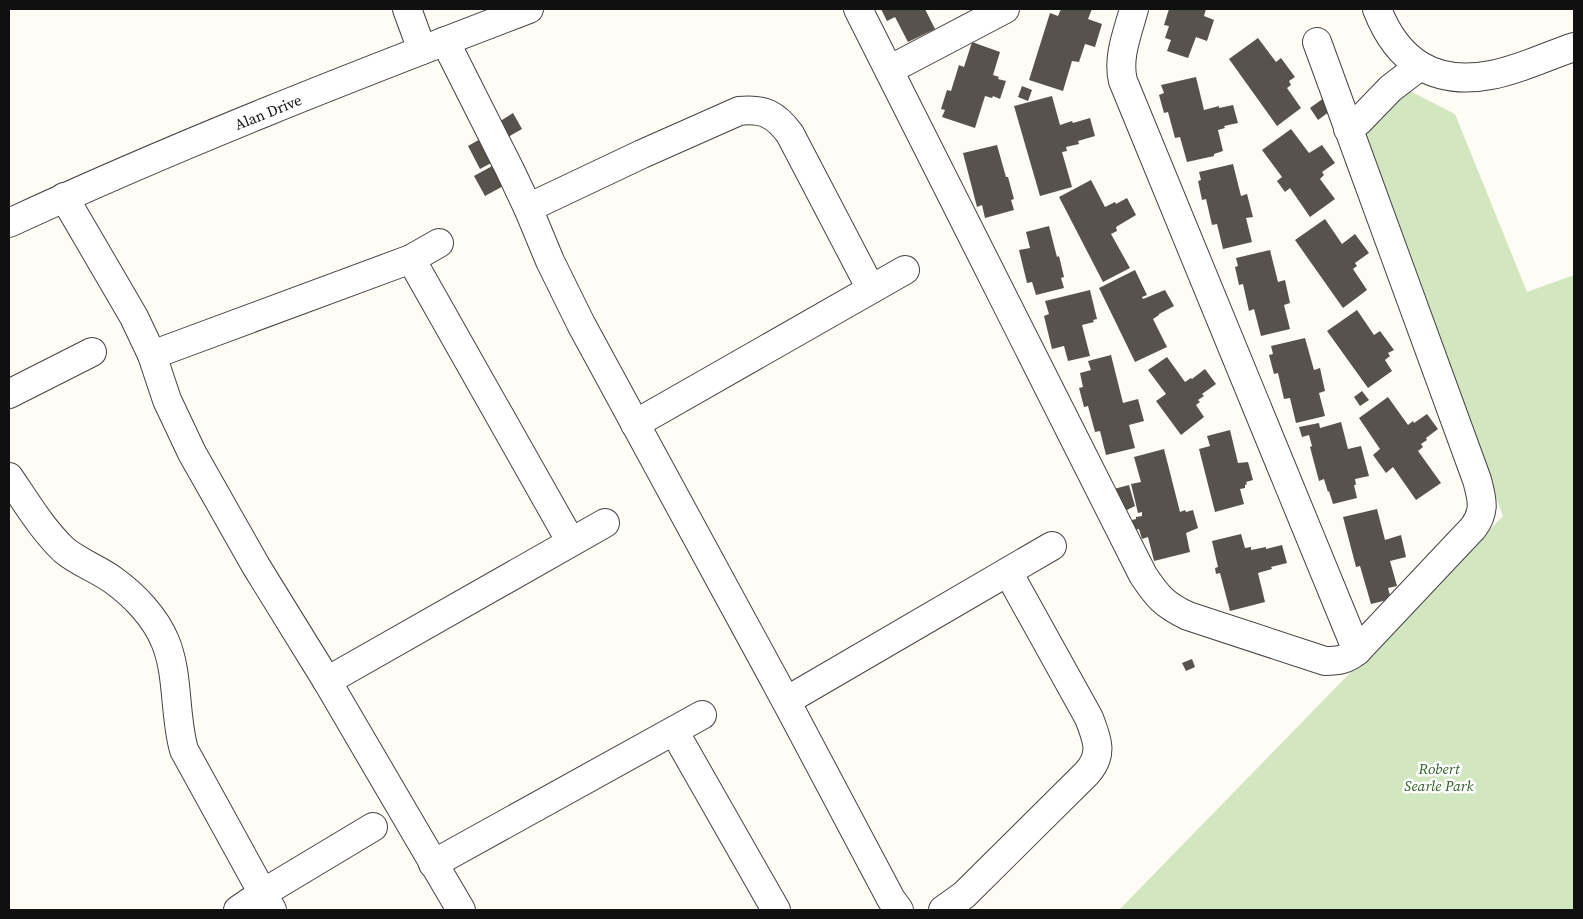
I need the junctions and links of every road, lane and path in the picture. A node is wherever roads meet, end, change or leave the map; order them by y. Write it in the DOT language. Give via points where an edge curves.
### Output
graph roads {
  1 [pos="406,9"];
  2 [pos="529,9"];
  3 [pos="858,9"];
  4 [pos="1005,9"];
  5 [pos="1134,9"];
  6 [pos="1377,9"];
  7 [pos="1317,42"];
  8 [pos="434,46"];
  9 [pos="1574,47"];
  10 [pos="1420,66"];
  11 [pos="889,70"];
  12 [pos="1348,130"];
  13 [pos="64,197"];
  14 [pos="528,208"];
  15 [pos="9,223"];
  16 [pos="439,243"];
  17 [pos="411,259"];
  18 [pos="905,270"];
  19 [pos="871,289"];
  20 [pos="92,352"];
  21 [pos="152,355"];
  22 [pos="9,394"];
  23 [pos="635,424"];
  24 [pos="9,477"];
  25 [pos="605,523"];
  26 [pos="571,542"];
  27 [pos="1052,546"];
  28 [pos="1008,572"];
  29 [pos="1357,651"];
  30 [pos="327,681"];
  31 [pos="786,701"];
  32 [pos="702,715"];
  33 [pos="674,730"];
  34 [pos="374,826"];
  35 [pos="433,864"];
  36 [pos="267,902"];
  37 [pos="238,910"];
  38 [pos="461,910"];
  39 [pos="776,910"];
  40 [pos="899,910"];
  41 [pos="943,910"];
  1 -- 8 [label="street"];
  2 -- 8 [label="street, Alan Drive"];
  3 -- 11 [label="street"];
  4 -- 11 [label="street"];
  5 -- 29 [label="street" via="1121,57 1122,81"];
  6 -- 10 [label="street" via="1400,51"];
  7 -- 12 [label="street"];
  8 -- 13 [label="street, Alan Drive"];
  8 -- 14 [label="street"];
  9 -- 10 [label="street" via="1491,75 1463,78 1435,73"];
  10 -- 12 [label="street" via="1391,88"];
  11 -- 29 [label="street" via="1143,575 1158,598 1188,616 1325,661 1349,658"];
  12 -- 29 [label="street" via="1477,480 1482,508 1480,520"];
  13 -- 15 [label="street, Alan Drive"];
  13 -- 21 [label="street" via="134,317"];
  14 -- 19 [label="street" via="739,111 763,112 782,123 790,134"];
  14 -- 23 [label="street" via="581,324"];
  16 -- 17 [label="street"];
  17 -- 21 [label="street"];
  17 -- 26 [label="street"];
  18 -- 19 [label="street"];
  19 -- 23 [label="street"];
  20 -- 22 [label="street"];
  21 -- 30 [label="street" via="167,400 192,453 256,566"];
  23 -- 31 [label="street"];
  24 -- 36 [label="street" via="50,536 67,552 134,597 156,624 170,656 184,750"];
  25 -- 26 [label="street"];
  26 -- 30 [label="street"];
  27 -- 28 [label="street"];
  28 -- 31 [label="street"];
  28 -- 41 [label="street" via="1089,718 1097,757 1080,780 964,895"];
  30 -- 35 [label="street"];
  31 -- 40 [label="street"];
  32 -- 33 [label="street"];
  33 -- 35 [label="street"];
  33 -- 39 [label="street"];
  34 -- 36 [label="street"];
  35 -- 38 [label="street"];
  36 -- 37 [label="street"];
}
